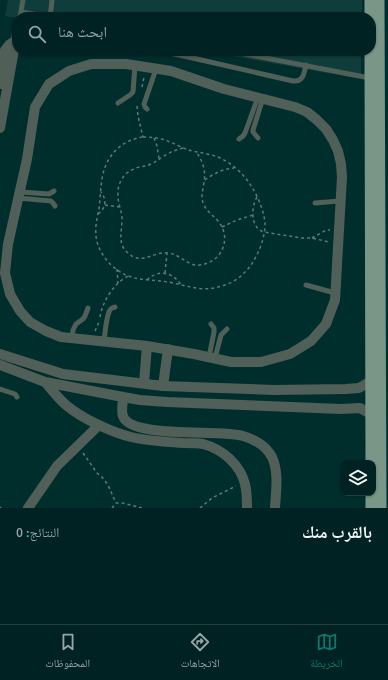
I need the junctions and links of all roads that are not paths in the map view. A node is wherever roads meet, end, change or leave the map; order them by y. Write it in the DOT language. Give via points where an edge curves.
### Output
graph roads {
  1 [pos="23,0"];
  2 [pos="52,0"];
  3 [pos="370,0"];
  4 [pos="379,0"];
  5 [pos="20,12"];
  6 [pos="51,12"];
  7 [pos="370,12"];
  8 [pos="12,41"];
  9 [pos="12,56"];
  10 [pos="187,56"];
  11 [pos="255,56"];
  12 [pos="370,56"];
  13 [pos="135,66"];
  14 [pos="306,66"];
  15 [pos="156,69"];
  16 [pos="370,78"];
  17 [pos="0,93"];
  18 [pos="260,98"];
  19 [pos="118,103"];
  20 [pos="147,109"];
  21 [pos="0,128"];
  22 [pos="258,138"];
  23 [pos="239,139"];
  24 [pos="54,191"];
  25 [pos="19,195"];
  26 [pos="340,201"];
  27 [pos="315,203"];
  28 [pos="55,206"];
  29 [pos="306,284"];
  30 [pos="335,293"];
  31 [pos="88,308"];
  32 [pos="115,308"];
  33 [pos="210,324"];
  34 [pos="228,329"];
  35 [pos="72,338"];
  36 [pos="104,341"];
  37 [pos="147,346"];
  38 [pos="168,349"];
  39 [pos="0,354"];
  40 [pos="212,358"];
  41 [pos="0,365"];
  42 [pos="371,381"];
  43 [pos="45,382"];
  44 [pos="144,383"];
  45 [pos="163,386"];
  46 [pos="0,389"];
  47 [pos="274,390"];
  48 [pos="17,396"];
  49 [pos="123,397"];
  50 [pos="274,406"];
  51 [pos="371,414"];
  52 [pos="100,425"];
  53 [pos="371,460"];
  54 [pos="371,496"];
  55 [pos="28,508"];
  56 [pos="247,508"];
  57 [pos="275,508"];
  58 [pos="371,508"];
  59 [pos="382,508"];
  1 -- 5 [label="lane"];
  2 -- 6 [label="lane"];
  3 -- 7 [label="main road"];
  4 -- 59 [label="main road"];
  8 -- 17 [label="street" via="5,50"];
  9 -- 21 [label="street"];
  10 -- 14 [label="lane" via="296,82 302,79"];
  11 -- 14 [label="lane"];
  12 -- 16 [label="main road"];
  13 -- 15 [label="street"];
  13 -- 19 [label="lane" via="133,92"];
  13 -- 25 [label="street" via="91,64 69,71 50,84 35,108"];
  14 -- 16 [label="lane"];
  15 -- 18 [label="street" via="171,71"];
  15 -- 20 [label="lane" via="144,104"];
  16 -- 42 [label="main road"];
  18 -- 22 [label="lane" via="253,130"];
  18 -- 23 [label="lane" via="245,133"];
  18 -- 26 [label="street" via="307,112 326,129 342,164"];
  24 -- 25 [label="lane" via="49,194"];
  25 -- 28 [label="lane" via="51,201"];
  25 -- 35 [label="street" via="8,244 5,273 10,294 30,322 61,337"];
  26 -- 27 [label="lane"];
  26 -- 30 [label="street"];
  29 -- 30 [label="lane"];
  30 -- 40 [label="street" via="326,324 311,341 290,354 261,362 231,362"];
  31 -- 35 [label="lane" via="83,319 76,324"];
  32 -- 36 [label="lane" via="110,310 108,316"];
  33 -- 40 [label="lane" via="214,328"];
  34 -- 40 [label="lane" via="221,335"];
  35 -- 36 [label="street"];
  36 -- 37 [label="street"];
  37 -- 38 [label="street"];
  37 -- 44 [label="street"];
  38 -- 40 [label="street"];
  38 -- 45 [label="street"];
  39 -- 44 [label="street" via="63,374"];
  41 -- 43 [label="street"];
  42 -- 47 [label="street" via="358,388"];
  42 -- 51 [label="main road"];
  43 -- 49 [label="street"];
  43 -- 52 [label="street" via="67,405"];
  44 -- 45 [label="street"];
  45 -- 47 [label="street"];
  46 -- 48 [label="lane"];
  47 -- 50 [label="street"];
  49 -- 50 [label="street" via="167,402"];
  49 -- 57 [label="street" via="123,416 135,426 157,431 243,436 260,443 271,456 276,469"];
  50 -- 51 [label="street" via="360,408"];
  51 -- 53 [label="main road"];
  52 -- 55 [label="street" via="57,466"];
  52 -- 56 [label="street" via="152,441 203,444 223,453 239,468 245,482"];
  54 -- 58 [label="main road"];
}
